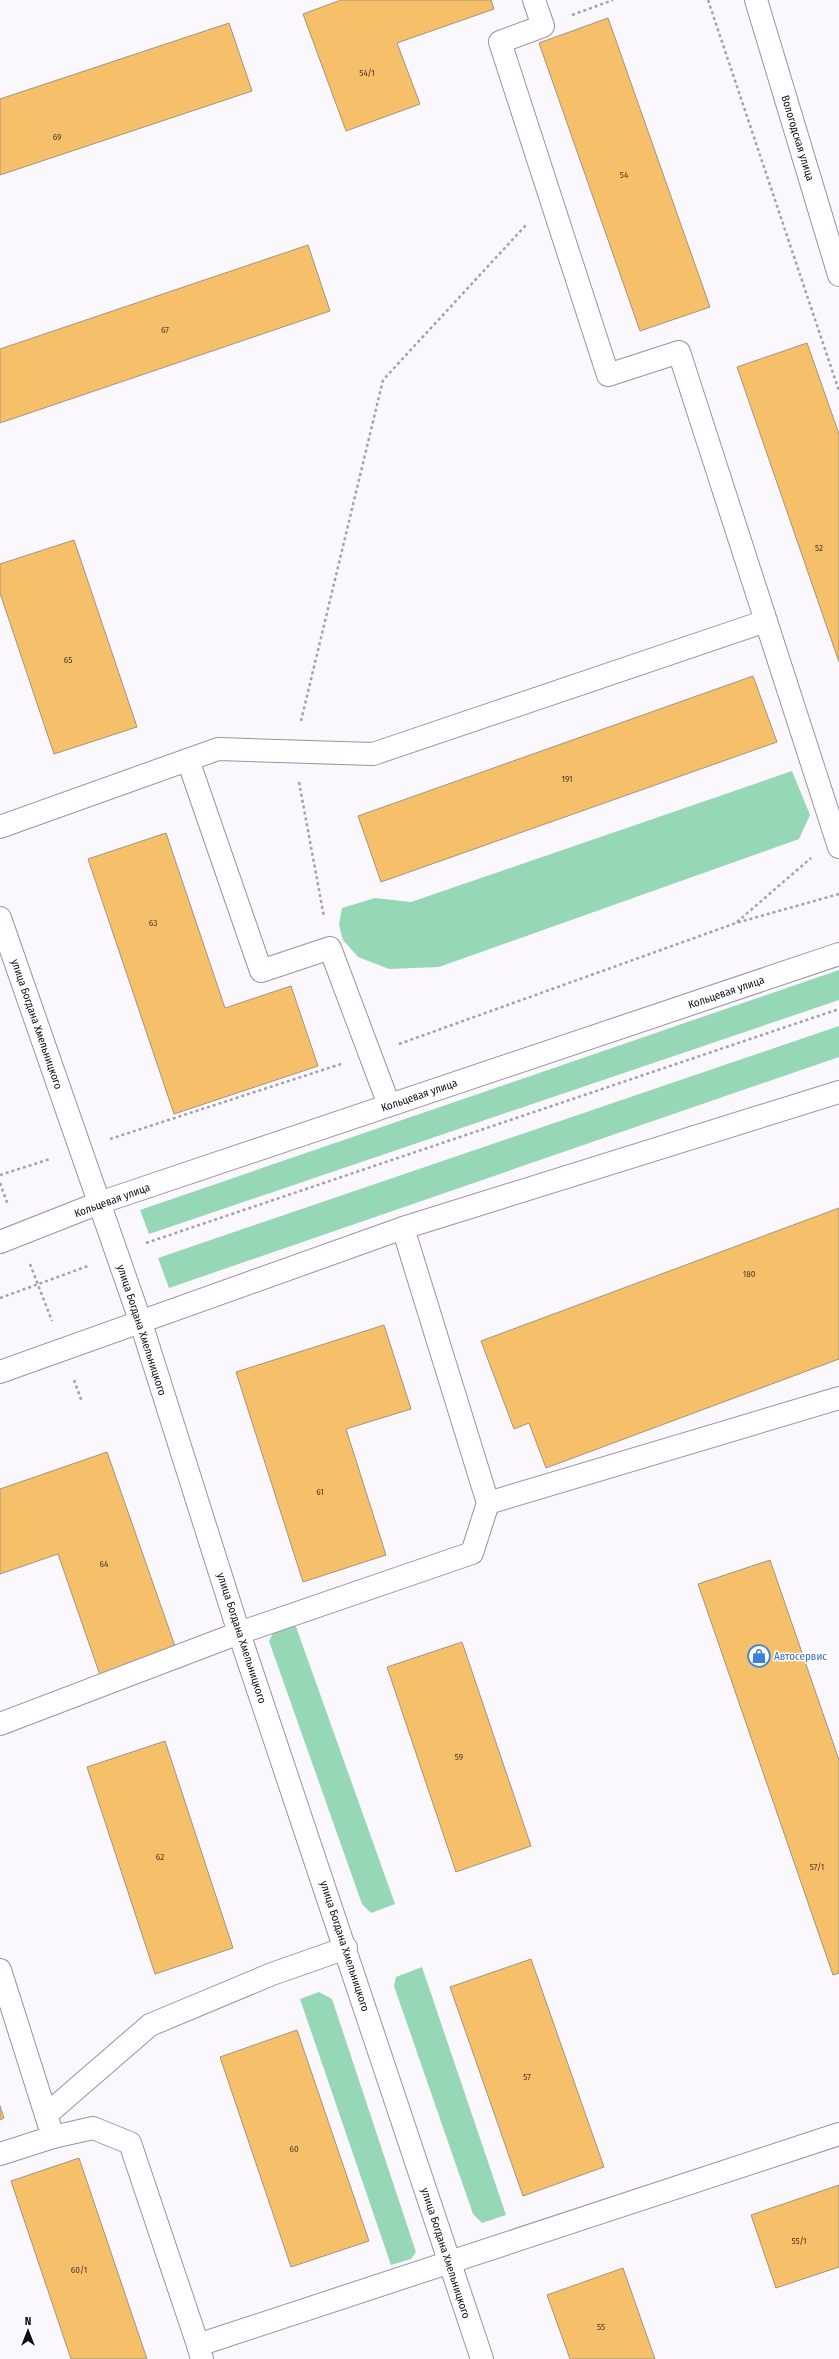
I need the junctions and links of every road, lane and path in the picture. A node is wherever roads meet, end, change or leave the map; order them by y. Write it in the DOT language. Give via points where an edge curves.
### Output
graph roads {
  1 [pos="534,0"];
  2 [pos="613,0"];
  3 [pos="708,0"];
  4 [pos="756,0"];
  5 [pos="543,26"];
  6 [pos="551,198"];
  7 [pos="839,276"];
  8 [pos="839,391"];
  9 [pos="766,621"];
  10 [pos="294,752"];
  11 [pos="188,760"];
  12 [pos="0,826"];
  13 [pos="837,842"];
  14 [pos="839,894"];
  15 [pos="0,918"];
  16 [pos="736,924"];
  17 [pos="330,948"];
  18 [pos="839,954"];
  19 [pos="839,1009"];
  20 [pos="369,1054"];
  21 [pos="839,1092"];
  22 [pos="389,1105"];
  23 [pos="80,1149"];
  24 [pos="0,1175"];
  25 [pos="0,1183"];
  26 [pos="99,1204"];
  27 [pos="403,1228"];
  28 [pos="10,1238"];
  29 [pos="117,1254"];
  30 [pos="38,1285"];
  31 [pos="0,1298"];
  32 [pos="140,1320"];
  33 [pos="63,1351"];
  34 [pos="0,1372"];
  35 [pos="839,1398"];
  36 [pos="82,1402"];
  37 [pos="488,1503"];
  38 [pos="239,1633"];
  39 [pos="0,1724"];
  40 [pos="346,1948"];
  41 [pos="0,1970"];
  42 [pos="46,2114"];
  43 [pos="839,2134"];
  44 [pos="53,2136"];
  45 [pos="0,2154"];
  46 [pos="450,2263"];
  47 [pos="200,2352"];
  48 [pos="482,2359"];
  1 -- 5 [label="main road"];
  2 -- 5 [label="path"];
  3 -- 8 [label="path"];
  4 -- 7 [label="main road, Вологодская улица"];
  5 -- 6 [label="main road" via="500,42"];
  6 -- 9 [label="main road" via="608,375 679,352"];
  6 -- 10 [label="path" via="383,380"];
  9 -- 10 [label="main road" via="373,754"];
  9 -- 13 [label="main road"];
  10 -- 11 [label="main road" via="218,749"];
  10 -- 17 [label="path"];
  11 -- 12 [label="main road"];
  11 -- 17 [label="main road" via="261,971"];
  13 -- 16 [label="path"];
  14 -- 16 [label="path"];
  15 -- 23 [label="main road, улица Богдана Хмельницкого"];
  16 -- 20 [label="path"];
  17 -- 20 [label="main road"];
  18 -- 22 [label="main road, Кольцевая улица"];
  19 -- 29 [label="path"];
  20 -- 22 [label="main road"];
  20 -- 23 [label="path"];
  21 -- 27 [label="main road"];
  22 -- 26 [label="main road, Кольцевая улица"];
  23 -- 24 [label="path"];
  23 -- 26 [label="main road, улица Богдана Хмельницкого"];
  25 -- 28 [label="path"];
  26 -- 28 [label="main road, Кольцевая улица"];
  26 -- 29 [label="main road, улица Богдана Хмельницкого"];
  27 -- 32 [label="main road"];
  27 -- 37 [label="main road"];
  28 -- 30 [label="path"];
  29 -- 30 [label="path"];
  29 -- 32 [label="main road, улица Богдана Хмельницкого"];
  30 -- 31 [label="path"];
  30 -- 33 [label="path"];
  32 -- 33 [label="main road"];
  32 -- 38 [label="main road, улица Богдана Хмельницкого"];
  33 -- 34 [label="main road"];
  33 -- 36 [label="path"];
  35 -- 37 [label="main road"];
  37 -- 38 [label="main road" via="472,1553"];
  38 -- 39 [label="main road"];
  38 -- 40 [label="main road, улица Богдана Хмельницкого"];
  40 -- 42 [label="main road" via="272,1974 150,2025"];
  40 -- 46 [label="main road, улица Богдана Хмельницкого"];
  41 -- 42 [label="main road"];
  42 -- 44 [label="main road"];
  43 -- 46 [label="main road"];
  44 -- 45 [label="main road"];
  44 -- 47 [label="main road" via="93,2128 130,2144"];
  46 -- 47 [label="main road"];
  46 -- 48 [label="main road, улица Богдана Хмельницкого"];
}
